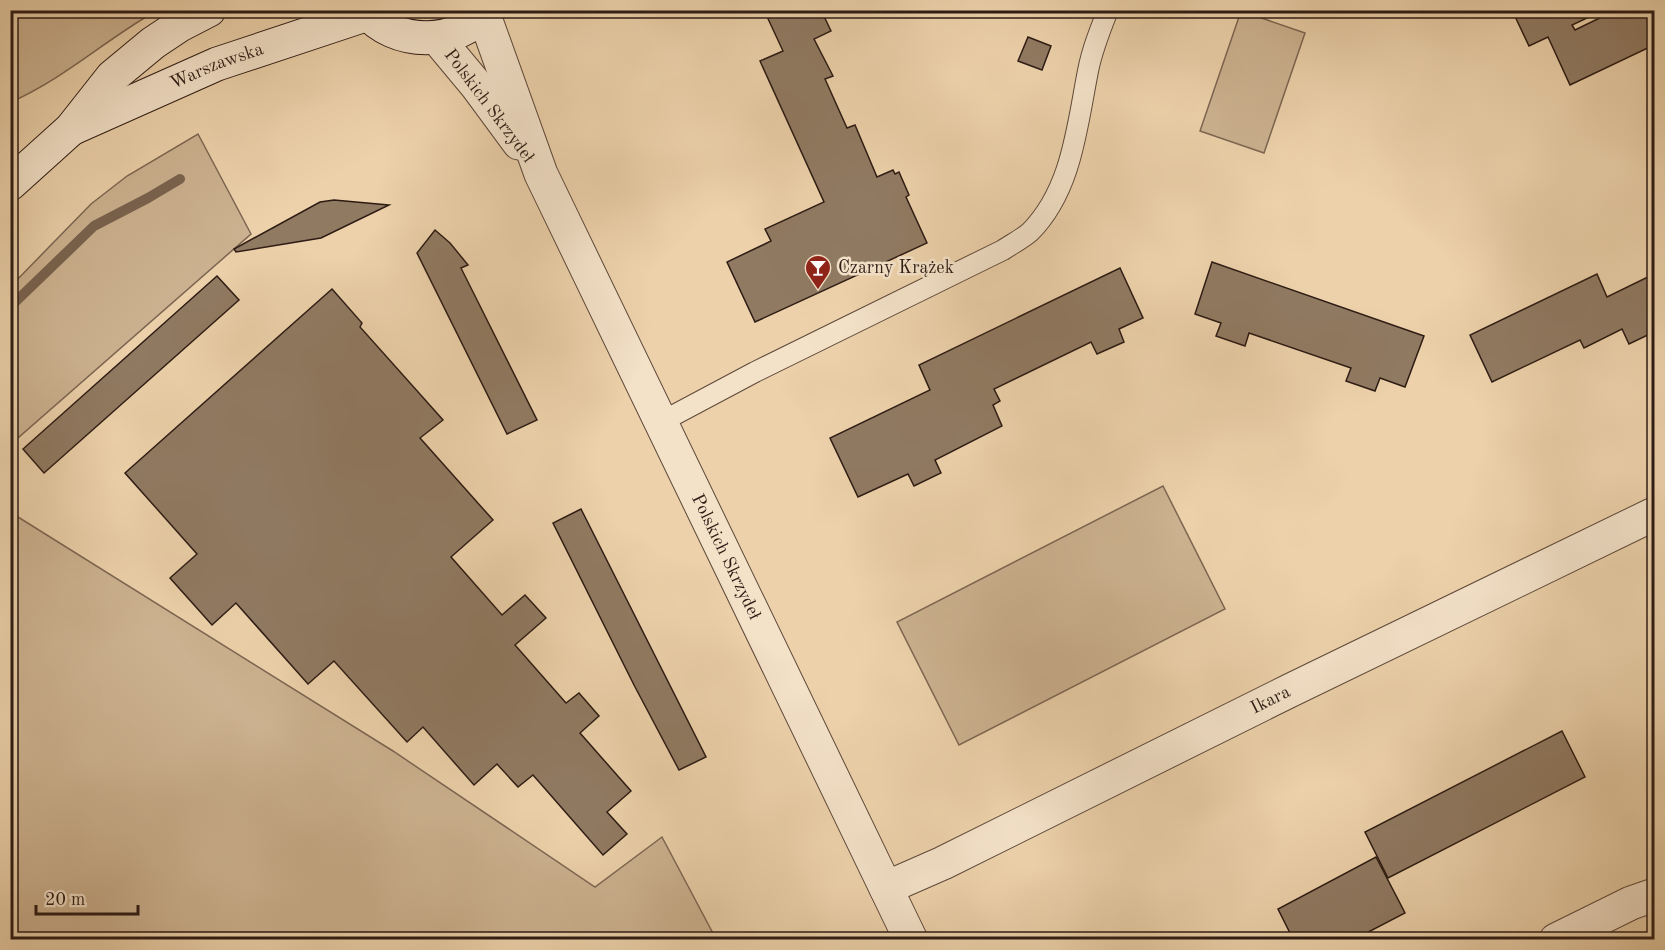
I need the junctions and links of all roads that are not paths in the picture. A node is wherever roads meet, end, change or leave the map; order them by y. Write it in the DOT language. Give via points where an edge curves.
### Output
graph roads {
  1 [pos="209,10"];
  2 [pos="1108,10"];
  3 [pos="366,12"];
  4 [pos="485,13"];
  5 [pos="437,38"];
  6 [pos="71,129"];
  7 [pos="541,174"];
  8 [pos="10,184"];
  9 [pos="661,422"];
  10 [pos="1654,514"];
  11 [pos="885,888"];
  12 [pos="1654,895"];
  13 [pos="911,939"];
  14 [pos="1556,939"];
  1 -- 6 [label="street, Warszawska" via="153,43 112,77"];
  2 -- 9 [label="lane" via="1096,37 1064,176 1055,198 1029,233 1004,250"];
  3 -- 5 [label="street" via="387,29 412,38"];
  3 -- 6 [label="street, Warszawska" via="217,64"];
  4 -- 5 [label="street" via="462,30"];
  4 -- 7 [label="street, Polskich Skrzydeł"];
  5 -- 7 [label="street, Polskich Skrzydeł"];
  6 -- 8 [label="street, Warszawska"];
  7 -- 9 [label="street, Polskich Skrzydeł"];
  9 -- 11 [label="street, Polskich Skrzydeł"];
  10 -- 11 [label="street, Ikara"];
  11 -- 13 [label="street, Polskich Skrzydeł"];
  12 -- 14 [label="street"];
}
